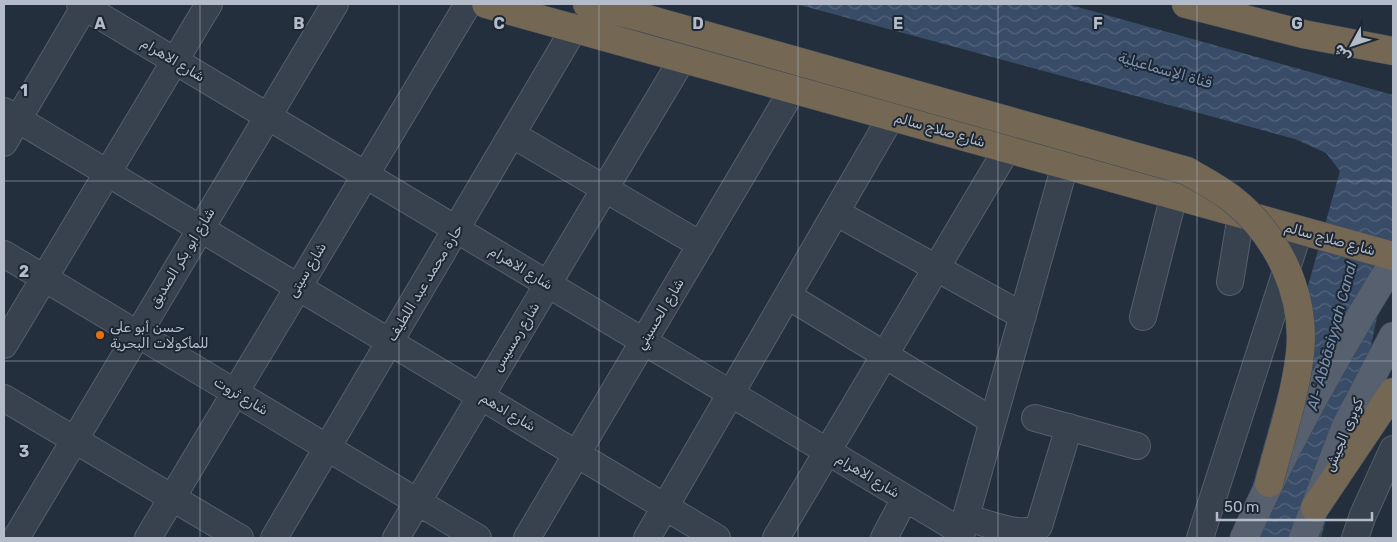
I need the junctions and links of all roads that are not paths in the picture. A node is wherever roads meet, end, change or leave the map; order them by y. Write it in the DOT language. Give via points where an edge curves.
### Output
graph roads {
  1 [pos="209,4"];
  2 [pos="335,4"];
  3 [pos="468,4"];
  4 [pos="486,4"];
  5 [pos="587,4"];
  6 [pos="1186,4"];
  7 [pos="84,5"];
  8 [pos="575,27"];
  9 [pos="1393,51"];
  10 [pos="683,58"];
  11 [pos="174,60"];
  12 [pos="793,89"];
  13 [pos="11,115"];
  14 [pos="266,116"];
  15 [pos="891,116"];
  16 [pos="513,135"];
  17 [pos="4,143"];
  18 [pos="1007,149"];
  19 [pos="1065,165"];
  20 [pos="107,173"];
  21 [pos="364,174"];
  22 [pos="604,189"];
  23 [pos="1174,196"];
  24 [pos="837,213"];
  25 [pos="1241,215"];
  26 [pos="200,228"];
  27 [pos="456,230"];
  28 [pos="1299,231"];
  29 [pos="701,245"];
  30 [pos="4,254"];
  31 [pos="1393,258"];
  32 [pos="936,268"];
  33 [pos="44,278"];
  34 [pos="1230,282"];
  35 [pos="547,284"];
  36 [pos="298,286"];
  37 [pos="788,296"];
  38 [pos="1023,316"];
  39 [pos="1143,318"];
  40 [pos="137,334"];
  41 [pos="1393,336"];
  42 [pos="390,341"];
  43 [pos="644,341"];
  44 [pos="4,345"];
  45 [pos="884,355"];
  46 [pos="234,392"];
  47 [pos="1393,392"];
  48 [pos="731,394"];
  49 [pos="481,396"];
  50 [pos="4,398"];
  51 [pos="1035,418"];
  52 [pos="993,421"];
  53 [pos="1070,427"];
  54 [pos="74,440"];
  55 [pos="1137,446"];
  56 [pos="327,448"];
  57 [pos="1393,449"];
  58 [pos="828,452"];
  59 [pos="577,454"];
  60 [pos="1269,483"];
  61 [pos="172,498"];
  62 [pos="906,498"];
  63 [pos="417,502"];
  64 [pos="665,507"];
  65 [pos="1315,508"];
  66 [pos="962,529"];
  67 [pos="16,538"];
  68 [pos="148,538"];
  69 [pos="240,538"];
  70 [pos="274,538"];
  71 [pos="396,538"];
  72 [pos="478,538"];
  73 [pos="527,538"];
  74 [pos="646,538"];
  75 [pos="717,538"];
  76 [pos="776,538"];
  77 [pos="884,538"];
  78 [pos="1200,538"];
  79 [pos="1244,538"];
  80 [pos="1303,538"];
  81 [pos="1355,538"];
  1 -- 11 [label="street"];
  2 -- 14 [label="street, شارع ابو بكر الصديق"];
  3 -- 21 [label="street, شارع سيتى"];
  4 -- 8 [label="highway, شارع صلاح سالم"];
  5 -- 60 [label="highway, bridge" via="1187,172 1233,200 1251,216 1280,256 1297,303 1300,328 1296,377"];
  6 -- 9 [label="highway" via="1303,34"];
  7 -- 11 [label="street, شارع الاهرام"];
  7 -- 13 [label="street"];
  8 -- 10 [label="highway, شارع صلاح سالم"];
  8 -- 16 [label="street, حارة محمد عبد اللطيف"];
  10 -- 12 [label="highway, شارع صلاح سالم"];
  10 -- 22 [label="street, شارع رمسيس"];
  11 -- 14 [label="street, شارع الاهرام"];
  11 -- 20 [label="street"];
  12 -- 15 [label="highway, شارع صلاح سالم"];
  12 -- 29 [label="street, شارع الحسيني"];
  13 -- 17 [label="street"];
  13 -- 20 [label="street, شارع ادهم"];
  14 -- 21 [label="street, شارع الاهرام"];
  14 -- 26 [label="street, شارع ابو بكر الصديق"];
  15 -- 18 [label="highway, شارع صلاح سالم"];
  15 -- 24 [label="street"];
  16 -- 22 [label="street"];
  16 -- 27 [label="street, حارة محمد عبد اللطيف"];
  18 -- 19 [label="highway, شارع صلاح سالم"];
  18 -- 32 [label="street"];
  19 -- 23 [label="highway, شارع صلاح سالم"];
  19 -- 38 [label="street"];
  20 -- 26 [label="street, شارع ادهم"];
  20 -- 33 [label="street"];
  21 -- 27 [label="street, شارع الاهرام"];
  21 -- 36 [label="street, شارع سيتى"];
  22 -- 29 [label="street"];
  22 -- 35 [label="street, شارع رمسيس"];
  23 -- 25 [label="highway, شارع صلاح سالم"];
  23 -- 39 [label="street"];
  24 -- 32 [label="street"];
  24 -- 37 [label="street"];
  25 -- 28 [label="highway, شارع صلاح سالم"];
  25 -- 34 [label="street"];
  26 -- 36 [label="street, شارع ادهم"];
  26 -- 40 [label="street, شارع ابو بكر الصديق"];
  27 -- 35 [label="street, شارع الاهرام"];
  27 -- 42 [label="street, حارة محمد عبد اللطيف"];
  28 -- 31 [label="highway, شارع صلاح سالم"];
  28 -- 78 [label="street"];
  29 -- 43 [label="street, شارع الحسيني"];
  30 -- 33 [label="street, شارع ثروت"];
  31 -- 60 [label="main road, bridge"];
  32 -- 38 [label="street"];
  32 -- 45 [label="street"];
  33 -- 40 [label="street, شارع ثروت"];
  33 -- 44 [label="street"];
  35 -- 43 [label="street, شارع الاهرام"];
  35 -- 49 [label="street, شارع رمسيس"];
  36 -- 42 [label="street, شارع ادهم"];
  36 -- 46 [label="street, شارع سيتى"];
  37 -- 45 [label="street"];
  37 -- 48 [label="street"];
  38 -- 52 [label="street"];
  40 -- 46 [label="street, شارع ثروت"];
  40 -- 54 [label="street, شارع ابو بكر الصديق"];
  41 -- 65 [label="main road, كوبرى الجيش" via="1346,426"];
  42 -- 49 [label="street, شارع ادهم"];
  42 -- 56 [label="street, حارة محمد عبد اللطيف"];
  43 -- 48 [label="street, شارع الاهرام"];
  43 -- 59 [label="street, شارع الحسيني"];
  45 -- 52 [label="street"];
  45 -- 58 [label="street"];
  46 -- 56 [label="street, شارع ثروت"];
  46 -- 61 [label="street, شارع سيتى"];
  47 -- 65 [label="highway"];
  48 -- 58 [label="street, شارع الاهرام"];
  48 -- 64 [label="street"];
  49 -- 59 [label="street, شارع ادهم"];
  49 -- 63 [label="street, شارع رمسيس"];
  50 -- 54 [label="street"];
  51 -- 53 [label="street"];
  52 -- 66 [label="street"];
  53 -- 55 [label="street"];
  53 -- 66 [label="street, شارع الاهرام" via="1036,530"];
  54 -- 61 [label="street"];
  54 -- 67 [label="street, شارع ابو بكر الصديق"];
  56 -- 63 [label="street, شارع ثروت"];
  56 -- 70 [label="street, حارة محمد عبد اللطيف"];
  57 -- 81 [label="street" via="1362,515"];
  58 -- 62 [label="street, شارع الاهرام"];
  58 -- 76 [label="street"];
  59 -- 64 [label="street, شارع ادهم"];
  59 -- 73 [label="street, شارع الحسيني"];
  60 -- 79 [label="main road"];
  61 -- 68 [label="street, شارع سيتى"];
  61 -- 69 [label="street"];
  62 -- 66 [label="street, شارع الاهرام"];
  62 -- 77 [label="street"];
  63 -- 71 [label="street, شارع رمسيس"];
  63 -- 72 [label="street, شارع ثروت"];
  64 -- 74 [label="street"];
  64 -- 75 [label="street, شارع ادهم"];
  65 -- 80 [label="main road, كوبرى الجيش"];
}
